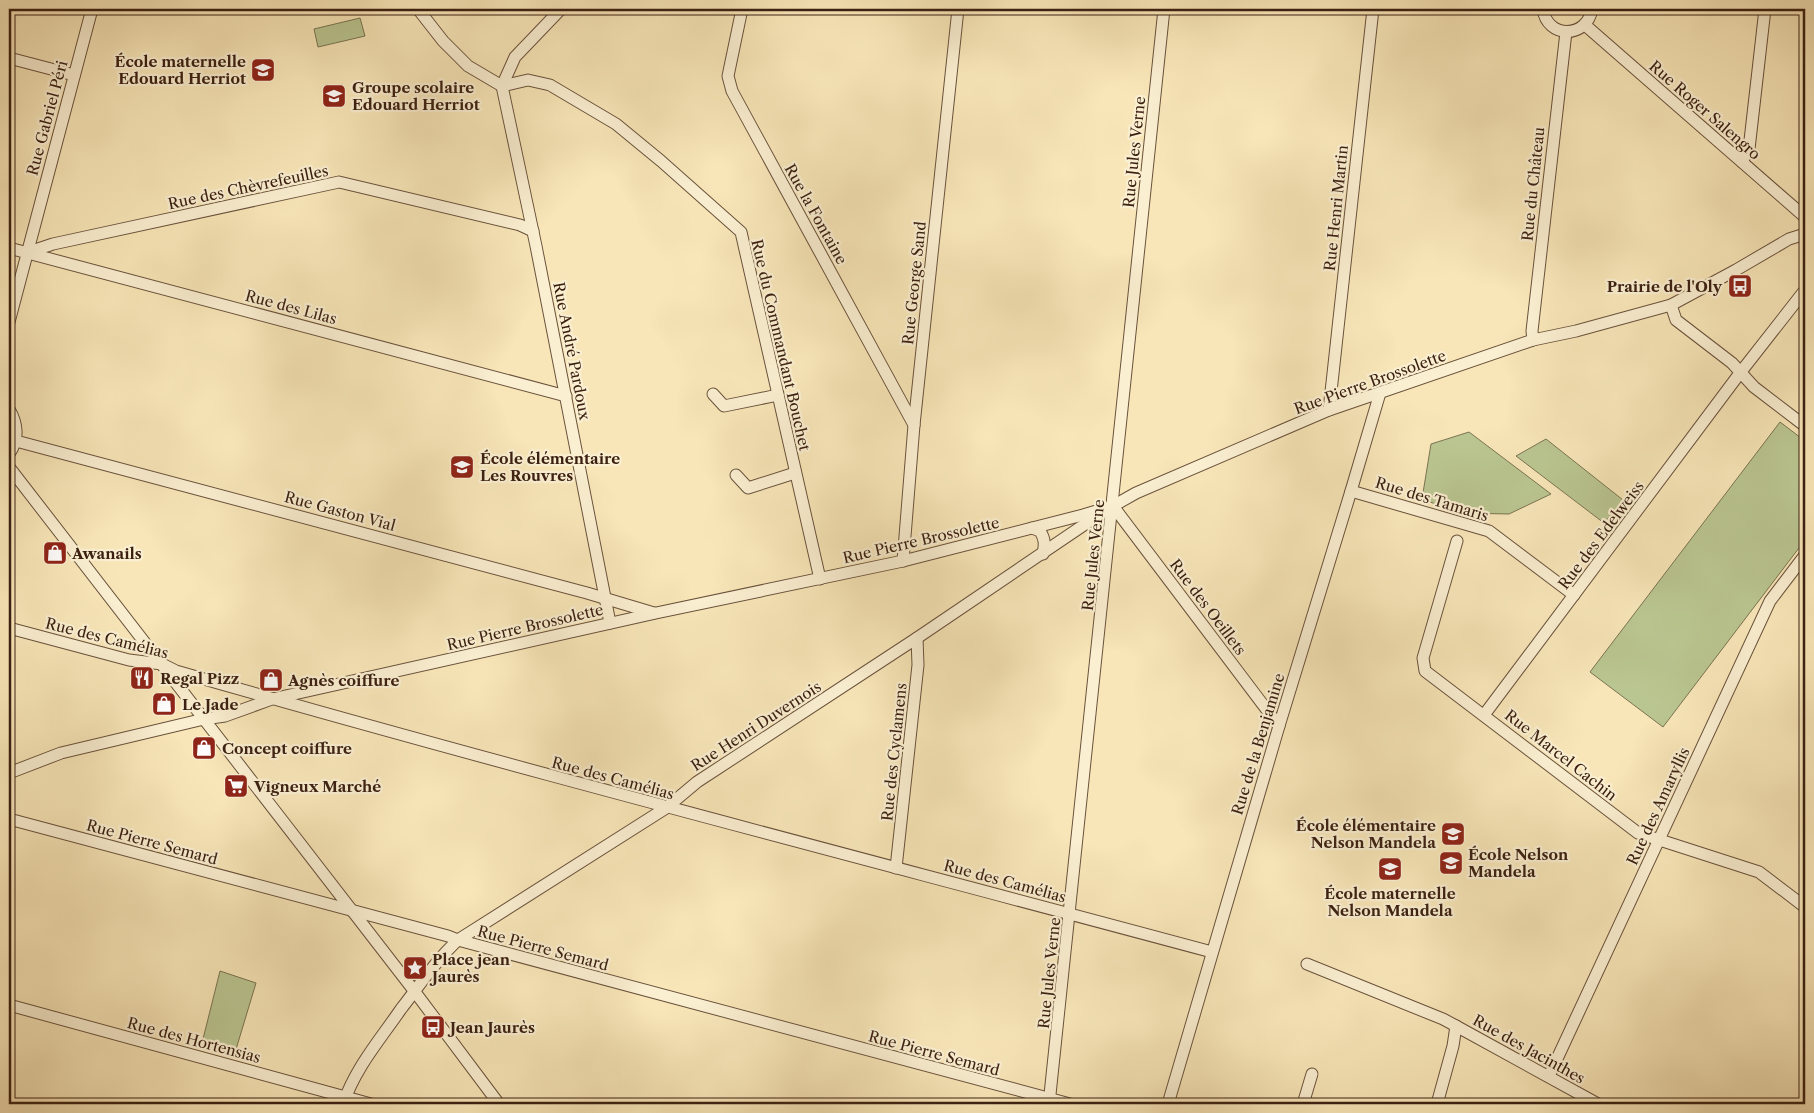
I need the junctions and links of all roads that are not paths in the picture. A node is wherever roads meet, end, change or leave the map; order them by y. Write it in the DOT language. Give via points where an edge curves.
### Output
graph roads {
  1 [pos="92,9"];
  2 [pos="418,9"];
  3 [pos="561,9"];
  4 [pos="742,9"];
  5 [pos="958,9"];
  6 [pos="1164,9"];
  7 [pos="1373,9"];
  8 [pos="1543,9"];
  9 [pos="1592,9"];
  10 [pos="1765,9"];
  11 [pos="1585,25"];
  12 [pos="1566,32"];
  13 [pos="9,58"];
  14 [pos="74,75"];
  15 [pos="502,86"];
  16 [pos="1742,162"];
  17 [pos="1805,217"];
  18 [pos="533,231"];
  19 [pos="1805,234"];
  20 [pos="70,240"];
  21 [pos="9,248"];
  22 [pos="27,253"];
  23 [pos="63,262"];
  24 [pos="1805,290"];
  25 [pos="1671,306"];
  26 [pos="9,322"];
  27 [pos="1533,340"];
  28 [pos="1740,373"];
  29 [pos="1380,393"];
  30 [pos="713,394"];
  31 [pos="778,395"];
  32 [pos="566,396"];
  33 [pos="9,409"];
  34 [pos="1329,410"];
  35 [pos="914,425"];
  36 [pos="1805,426"];
  37 [pos="16,441"];
  38 [pos="9,454"];
  39 [pos="9,467"];
  40 [pos="795,473"];
  41 [pos="736,475"];
  42 [pos="1351,491"];
  43 [pos="1113,506"];
  44 [pos="1032,528"];
  45 [pos="1457,541"];
  46 [pos="1043,554"];
  47 [pos="1805,556"];
  48 [pos="903,561"];
  49 [pos="820,579"];
  50 [pos="1574,596"];
  51 [pos="604,599"];
  52 [pos="656,613"];
  53 [pos="610,623"];
  54 [pos="9,628"];
  55 [pos="917,638"];
  56 [pos="162,664"];
  57 [pos="315,690"];
  58 [pos="272,699"];
  59 [pos="1484,715"];
  60 [pos="204,719"];
  61 [pos="352,721"];
  62 [pos="1278,726"];
  63 [pos="9,773"];
  64 [pos="666,808"];
  65 [pos="9,819"];
  66 [pos="1658,840"];
  67 [pos="896,868"];
  68 [pos="1805,907"];
  69 [pos="351,910"];
  70 [pos="1070,914"];
  71 [pos="458,940"];
  72 [pos="1212,952"];
  73 [pos="1307,964"];
  74 [pos="414,992"];
  75 [pos="9,1005"];
  76 [pos="1456,1026"];
  77 [pos="1312,1074"];
  78 [pos="1549,1076"];
  79 [pos="344,1101"];
  80 [pos="1050,1102"];
  81 [pos="372,1104"];
  82 [pos="500,1104"];
  83 [pos="1070,1104"];
  84 [pos="1168,1104"];
  85 [pos="1303,1104"];
  86 [pos="1437,1104"];
  87 [pos="1598,1104"];
  1 -- 14 [label="street, Rue Gabriel Péri"];
  2 -- 15 [label="street" via="468,66"];
  3 -- 15 [label="street" via="515,57"];
  4 -- 35 [label="street, Rue la Fontaine" via="728,76 732,91"];
  5 -- 35 [label="street, Rue George Sand"];
  6 -- 43 [label="street, Rue Jules Verne"];
  7 -- 34 [label="street, Rue Henri Martin"];
  8 -- 12 [label="street" via="1547,21"];
  9 -- 11 [label="street"];
  10 -- 16 [label="street" via="1749,150"];
  11 -- 12 [label="street"];
  11 -- 16 [label="street, Rue Roger Salengro"];
  12 -- 27 [label="street, Rue du Château"];
  13 -- 14 [label="street"];
  14 -- 22 [label="street, Rue Gabriel Péri"];
  15 -- 18 [label="street, Rue André Pardoux"];
  15 -- 31 [label="street, Rue du Commandant Bouchet" via="528,80 550,85 616,124 741,232"];
  16 -- 17 [label="street, Rue Roger Salengro"];
  18 -- 20 [label="street, Rue des Chèvrefeuilles" via="520,225 339,182"];
  18 -- 32 [label="street, Rue André Pardoux"];
  19 -- 25 [label="street, Rue Pierre Brossolette" via="1789,239"];
  20 -- 22 [label="street, Rue des Chèvrefeuilles"];
  20 -- 23 [label="street" via="63,252"];
  21 -- 22 [label="street, Rue des Lilas"];
  22 -- 23 [label="street, Rue des Lilas"];
  22 -- 26 [label="street, Rue Gabriel Péri"];
  23 -- 32 [label="street, Rue des Lilas"];
  24 -- 28 [label="street, Rue des Edelweiss"];
  25 -- 27 [label="street, Rue Pierre Brossolette"];
  25 -- 28 [label="street" via="1676,320 1732,363"];
  27 -- 29 [label="street, Rue Pierre Brossolette"];
  28 -- 36 [label="street"];
  28 -- 50 [label="street, Rue des Edelweiss"];
  29 -- 34 [label="street, Rue Pierre Brossolette"];
  29 -- 42 [label="street, Rue de la Benjamine"];
  30 -- 31 [label="street" via="724,406"];
  31 -- 40 [label="street, Rue du Commandant Bouchet"];
  32 -- 51 [label="street, Rue André Pardoux"];
  33 -- 37 [label="street" via="17,429"];
  34 -- 43 [label="street, Rue Pierre Brossolette" via="1136,493"];
  35 -- 48 [label="street, Rue George Sand"];
  37 -- 38 [label="street"];
  37 -- 51 [label="street, Rue Gaston Vial"];
  39 -- 56 [label="street"];
  40 -- 41 [label="street" via="748,488"];
  40 -- 49 [label="street, Rue du Commandant Bouchet"];
  42 -- 50 [label="street, Rue des Tamaris" via="1489,531"];
  42 -- 62 [label="street, Rue de la Benjamine"];
  43 -- 44 [label="street, Rue Pierre Brossolette"];
  43 -- 46 [label="street, Rue Henri Duvernois"];
  43 -- 62 [label="street, Rue des Oeillets"];
  43 -- 70 [label="street, Rue Jules Verne"];
  44 -- 46 [label="street" via="1040,530 1044,537"];
  44 -- 48 [label="street, Rue Pierre Brossolette"];
  45 -- 59 [label="street, Rue Marcel Cachin" via="1422,658 1425,671"];
  46 -- 55 [label="street, Rue Henri Duvernois"];
  47 -- 66 [label="street, Rue des Amaryllis" via="1770,601"];
  48 -- 49 [label="street, Rue Pierre Brossolette"];
  49 -- 52 [label="street, Rue Pierre Brossolette"];
  50 -- 59 [label="street, Rue des Edelweiss"];
  51 -- 52 [label="street, Rue Gaston Vial"];
  51 -- 53 [label="street, Rue André Pardoux"];
  52 -- 53 [label="street, Rue Pierre Brossolette"];
  53 -- 57 [label="street, Rue Pierre Brossolette"];
  54 -- 56 [label="street, Rue des Camélias" via="128,660"];
  55 -- 64 [label="street, Rue Henri Duvernois" via="697,782"];
  55 -- 67 [label="street, Rue des Cyclamens" via="918,665"];
  56 -- 58 [label="street, Rue des Camélias"];
  56 -- 60 [label="street"];
  57 -- 58 [label="street, Rue Pierre Brossolette"];
  57 -- 61 [label="street" via="314,703 318,707"];
  58 -- 60 [label="street, Rue Pierre Brossolette" via="225,716"];
  58 -- 61 [label="street, Rue des Camélias"];
  59 -- 66 [label="street, Rue Marcel Cachin" via="1638,832"];
  60 -- 63 [label="street, Rue Pierre Brossolette" via="60,753"];
  60 -- 69 [label="street"];
  61 -- 64 [label="street, Rue des Camélias"];
  62 -- 72 [label="street, Rue de la Benjamine"];
  64 -- 67 [label="street, Rue des Camélias"];
  64 -- 71 [label="street, Rue Henri Duvernois"];
  65 -- 69 [label="street, Rue Pierre Semard"];
  66 -- 68 [label="street, Rue Marcel Cachin" via="1758,872"];
  66 -- 78 [label="street, Rue des Amaryllis"];
  67 -- 70 [label="street, Rue des Camélias"];
  69 -- 71 [label="street, Rue Pierre Semard"];
  69 -- 74 [label="street"];
  70 -- 72 [label="street, Rue des Camélias"];
  70 -- 80 [label="street, Rue Jules Verne"];
  71 -- 74 [label="street, Rue Henri Duvernois"];
  71 -- 80 [label="street, Rue Pierre Semard"];
  72 -- 84 [label="street, Rue de la Benjamine"];
  73 -- 76 [label="street"];
  74 -- 79 [label="street, Rue Henri Duvernois" via="357,1070"];
  74 -- 82 [label="street"];
  75 -- 79 [label="street, Rue des Hortensias"];
  76 -- 78 [label="street, Rue des Jacinthes"];
  76 -- 86 [label="street, Rue des Jacinthes"];
  77 -- 85 [label="street"];
  78 -- 87 [label="street, Rue des Jacinthes"];
  79 -- 81 [label="street, Rue des Hortensias"];
  80 -- 83 [label="street, Rue Pierre Semard"];
}
